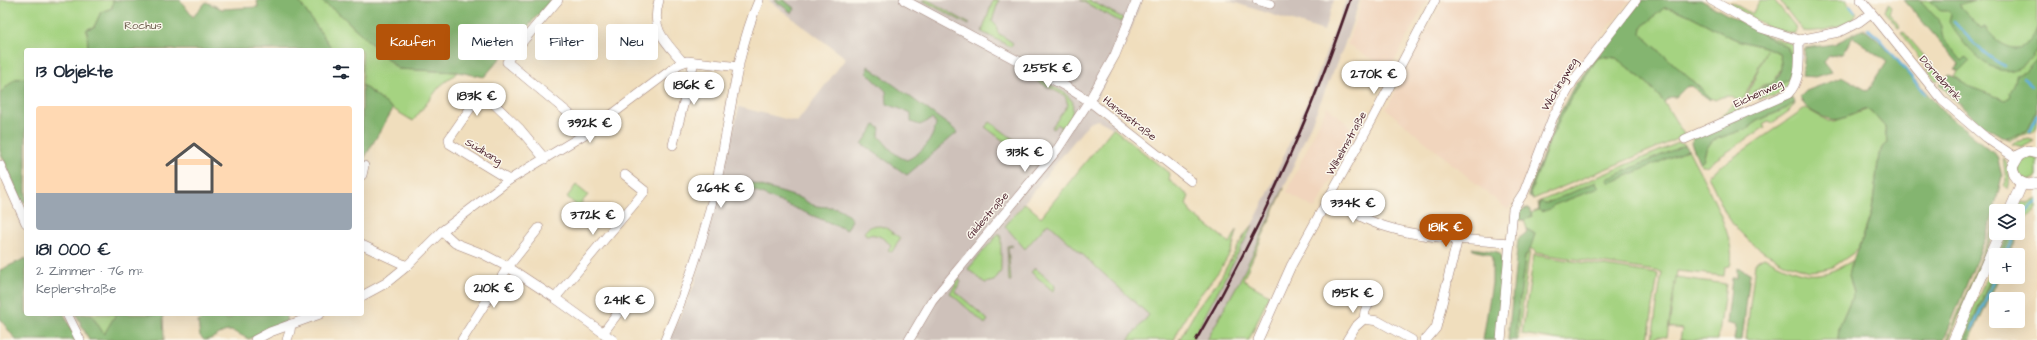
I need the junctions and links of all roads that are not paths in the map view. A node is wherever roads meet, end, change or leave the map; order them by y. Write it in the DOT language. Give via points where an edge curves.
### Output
graph roads {
  1 [pos="558,0"];
  2 [pos="659,0"];
  3 [pos="759,0"];
  4 [pos="904,0"];
  5 [pos="1137,0"];
  6 [pos="1257,0"];
  7 [pos="1435,0"];
  8 [pos="1636,0"];
  9 [pos="1711,0"];
  10 [pos="1861,0"];
  11 [pos="1270,4"];
  12 [pos="1871,13"];
  13 [pos="1799,40"];
  14 [pos="683,62"];
  15 [pos="694,62"];
  16 [pos="739,67"];
  17 [pos="1089,101"];
  18 [pos="590,131"];
  19 [pos="1685,139"];
  20 [pos="673,145"];
  21 [pos="2037,153"];
  22 [pos="2016,158"];
  23 [pos="545,159"];
  24 [pos="0,165"];
  25 [pos="625,175"];
  26 [pos="509,180"];
  27 [pos="1191,181"];
  28 [pos="2022,183"];
  29 [pos="2037,183"];
  30 [pos="1329,198"];
  31 [pos="2013,204"];
  32 [pos="24,219"];
  33 [pos="539,228"];
  34 [pos="442,231"];
  35 [pos="1458,238"];
  36 [pos="1997,240"];
  37 [pos="1509,243"];
  38 [pos="364,246"];
  39 [pos="407,266"];
  40 [pos="508,266"];
  41 [pos="364,295"];
  42 [pos="1373,296"];
  43 [pos="630,297"];
  44 [pos="555,298"];
  45 [pos="68,316"];
  46 [pos="314,316"];
  47 [pos="1364,318"];
  48 [pos="290,324"];
  49 [pos="603,333"];
  50 [pos="80,340"];
  51 [pos="255,340"];
  52 [pos="287,340"];
  53 [pos="462,340"];
  54 [pos="613,340"];
  55 [pos="665,340"];
  56 [pos="909,340"];
  57 [pos="1258,340"];
  58 [pos="1347,340"];
  59 [pos="1412,340"];
  60 [pos="1424,340"];
  61 [pos="1501,340"];
  62 [pos="1954,340"];
  1 -- 18 [label="street" via="507,62"];
  2 -- 14 [label="street" via="657,27 662,38"];
  3 -- 16 [label="street"];
  4 -- 17 [label="street, Hansastraße"];
  5 -- 17 [label="street, Gildestraße" via="1115,55"];
  6 -- 11 [label="street"];
  7 -- 30 [label="street, Wilhelmstraße"];
  8 -- 37 [label="street, Wickingweg" via="1573,81 1553,117 1524,192 1513,209"];
  9 -- 13 [label="street" via="1761,28"];
  10 -- 12 [label="street, Dörnebrink"];
  12 -- 13 [label="street" via="1840,32"];
  12 -- 22 [label="street, Dörnebrink" via="1942,100 1985,137"];
  13 -- 19 [label="street, Eichenweg" via="1798,77 1794,88 1788,94"];
  14 -- 15 [label="street"];
  14 -- 18 [label="street"];
  15 -- 16 [label="street"];
  15 -- 20 [label="street"];
  16 -- 55 [label="street" via="707,224 695,264"];
  17 -- 27 [label="street, Hansastraße"];
  17 -- 56 [label="street, Gildestraße" via="1058,150 932,300"];
  18 -- 23 [label="street"];
  21 -- 22 [label="main road" via="2023,152"];
  22 -- 28 [label="main road" via="2013,162 2013,172"];
  23 -- 26 [label="street"];
  23 -- 26 [label="street, Südhang" via="491,101 486,98 476,100 449,138 450,144"];
  24 -- 32 [label="street"];
  25 -- 44 [label="street" via="644,191"];
  26 -- 34 [label="street"];
  28 -- 29 [label="main road"];
  28 -- 31 [label="main road"];
  30 -- 35 [label="street" via="1362,217 1387,227 1418,234"];
  30 -- 57 [label="street, Wilhelmstraße" via="1291,266"];
  33 -- 40 [label="street"];
  34 -- 39 [label="street"];
  34 -- 40 [label="street" via="455,243"];
  35 -- 37 [label="street"];
  35 -- 60 [label="street" via="1436,328"];
  36 -- 62 [label="main road"];
  37 -- 61 [label="street, Wickingweg"];
  38 -- 39 [label="street"];
  39 -- 41 [label="street" via="386,283"];
  40 -- 44 [label="street"];
  40 -- 53 [label="street"];
  42 -- 47 [label="street"];
  43 -- 49 [label="street"];
  44 -- 49 [label="street"];
  45 -- 50 [label="street"];
  46 -- 48 [label="street"];
  47 -- 58 [label="street"];
  47 -- 59 [label="street" via="1378,321"];
  48 -- 51 [label="street"];
  48 -- 52 [label="street"];
  49 -- 54 [label="street"];
}
